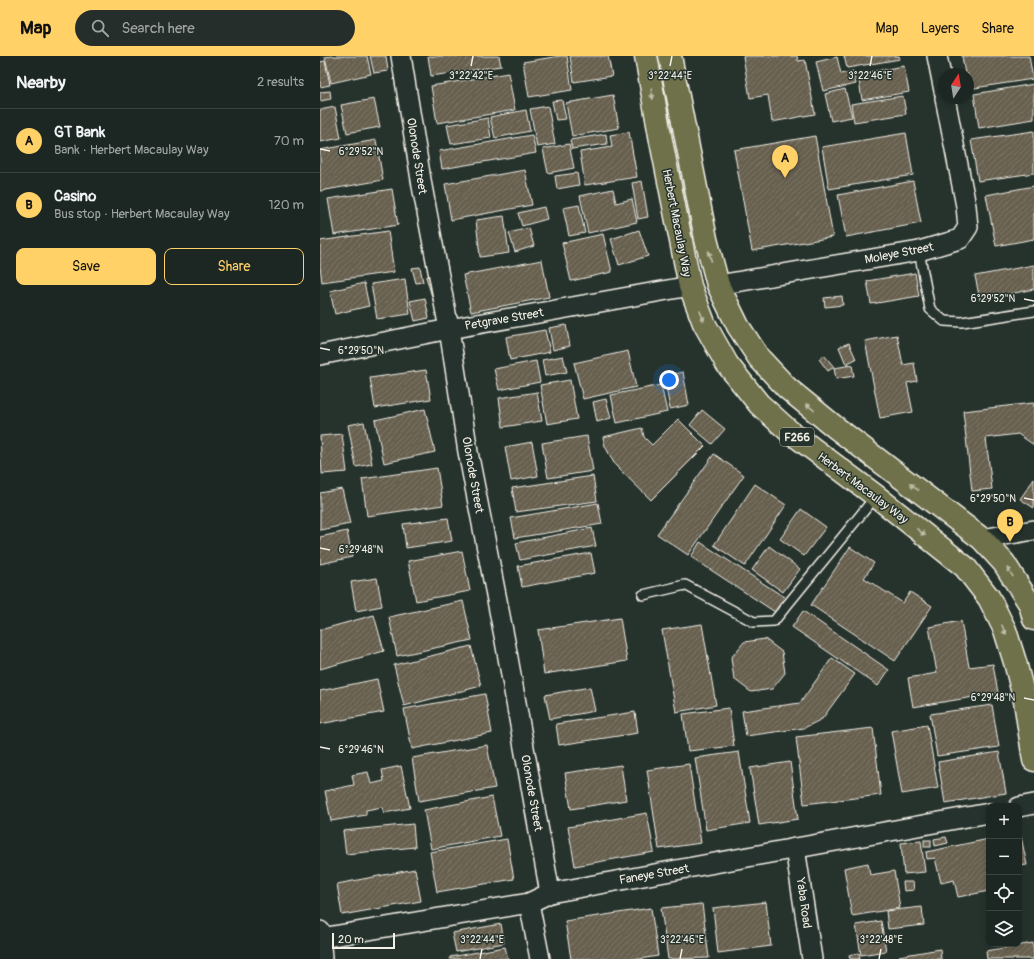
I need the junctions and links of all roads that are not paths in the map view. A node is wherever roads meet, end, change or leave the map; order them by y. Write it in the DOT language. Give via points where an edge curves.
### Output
graph roads {
  1 [pos="400,56"];
  2 [pos="646,56"];
  3 [pos="670,56"];
  4 [pos="937,56"];
  5 [pos="939,68"];
  6 [pos="946,104"];
  7 [pos="919,251"];
  8 [pos="718,284"];
  9 [pos="690,286"];
  10 [pos="1034,311"];
  11 [pos="449,329"];
  12 [pos="320,355"];
  13 [pos="876,496"];
  14 [pos="1034,530"];
  15 [pos="982,539"];
  16 [pos="643,594"];
  17 [pos="1033,605"];
  18 [pos="1034,760"];
  19 [pos="1034,804"];
  20 [pos="1022,806"];
  21 [pos="986,814"];
  22 [pos="796,848"];
  23 [pos="550,893"];
  24 [pos="529,903"];
  25 [pos="321,934"];
  26 [pos="322,959"];
  27 [pos="540,959"];
  28 [pos="812,959"];
  1 -- 11 [label="street, Olonode Street"];
  2 -- 9 [label="highway, Herbert Macaulay Way / F266, one-way" via="660,141"];
  8 -- 3 [label="highway, Herbert Macaulay Way / F266, one-way" via="706,239"];
  4 -- 5 [label="street"];
  6 -- 7 [label="street, Moleye Street" via="968,227 960,239"];
  7 -- 8 [label="street, Moleye Street"];
  7 -- 10 [label="lane" via="930,309 944,321 962,322"];
  15 -- 8 [label="highway, Herbert Macaulay Way / F266, one-way" via="787,388 758,358 738,326"];
  9 -- 11 [label="street, Petgrave Street"];
  9 -- 13 [label="highway, Herbert Macaulay Way / F266, one-way" via="704,323 727,364 759,404 789,431"];
  11 -- 12 [label="street, Petgrave Street"];
  11 -- 23 [label="street, Olonode Street" via="468,452"];
  13 -- 16 [label="lane" via="774,621 754,622 685,585"];
  13 -- 18 [label="highway, Herbert Macaulay Way / F266, one-way" via="965,567 989,598 1005,630 1015,662 1025,701"];
  14 -- 15 [label="street"];
  17 -- 15 [label="highway, Herbert Macaulay Way / F266, one-way" via="1004,562"];
  19 -- 20 [label="street"];
  21 -- 22 [label="street, Faneye Street"];
  22 -- 23 [label="street, Faneye Street"];
  22 -- 28 [label="street, Yaba Road"];
  23 -- 24 [label="street, Faneye Street"];
  24 -- 25 [label="street, Faneye Street"];
  24 -- 27 [label="street"];
  25 -- 26 [label="street"];
}
